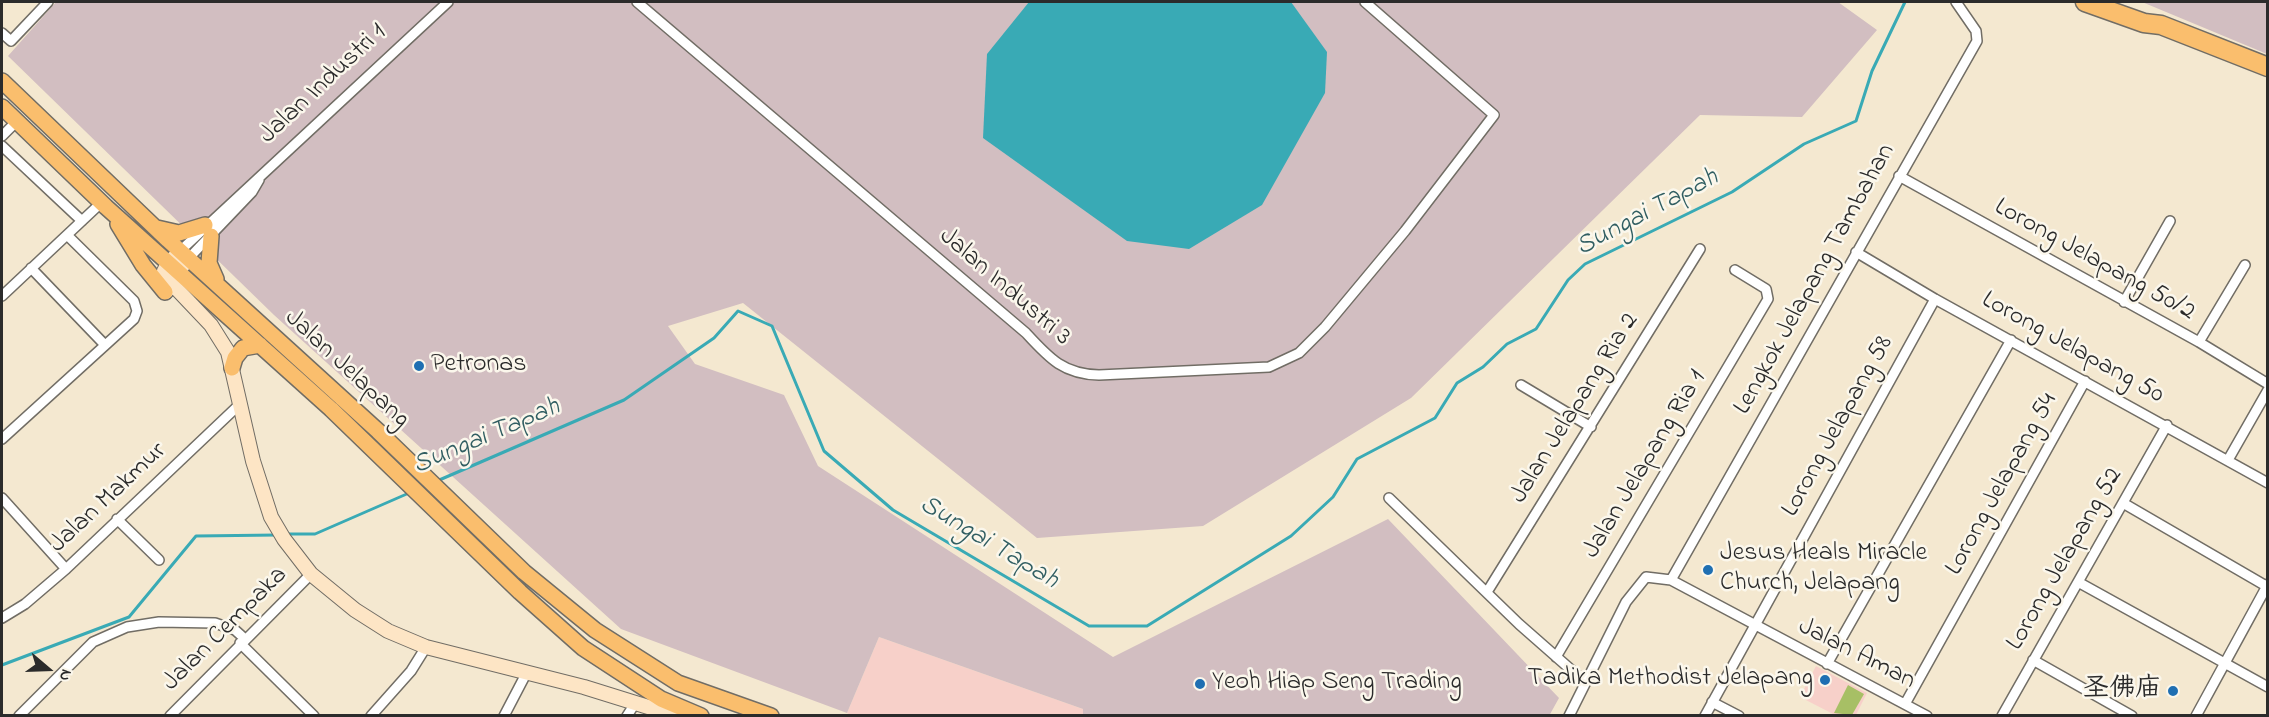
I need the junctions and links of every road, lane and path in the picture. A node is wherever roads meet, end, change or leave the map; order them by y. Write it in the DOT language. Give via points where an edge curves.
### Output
graph roads {
  1 [pos="48,2"];
  2 [pos="448,2"];
  3 [pos="637,2"];
  4 [pos="1365,2"];
  5 [pos="1956,2"];
  6 [pos="2085,2"];
  7 [pos="2,33"];
  8 [pos="2267,68"];
  9 [pos="2,81"];
  10 [pos="2,107"];
  11 [pos="17,121"];
  12 [pos="2,136"];
  13 [pos="2,146"];
  14 [pos="1899,176"];
  15 [pos="104,204"];
  16 [pos="82,221"];
  17 [pos="2170,221"];
  18 [pos="157,228"];
  19 [pos="208,230"];
  20 [pos="67,235"];
  21 [pos="1700,249"];
  22 [pos="1856,252"];
  23 [pos="179,260"];
  24 [pos="2245,265"];
  25 [pos="31,268"];
  26 [pos="1735,270"];
  27 [pos="219,285"];
  28 [pos="165,291"];
  29 [pos="2,296"];
  30 [pos="1935,299"];
  31 [pos="2124,302"];
  32 [pos="2011,340"];
  33 [pos="2199,342"];
  34 [pos="105,345"];
  35 [pos="260,345"];
  36 [pos="232,368"];
  37 [pos="2085,381"];
  38 [pos="2268,384"];
  39 [pos="1521,385"];
  40 [pos="2268,390"];
  41 [pos="241,403"];
  42 [pos="2167,425"];
  43 [pos="1591,427"];
  44 [pos="2,440"];
  45 [pos="2228,460"];
  46 [pos="2268,483"];
  47 [pos="2,498"];
  48 [pos="1389,498"];
  49 [pos="2123,502"];
  50 [pos="117,519"];
  51 [pos="159,560"];
  52 [pos="66,568"];
  53 [pos="311,574"];
  54 [pos="1671,580"];
  55 [pos="2078,582"];
  56 [pos="2267,586"];
  57 [pos="1487,591"];
  58 [pos="2,618"];
  59 [pos="1753,625"];
  60 [pos="242,641"];
  61 [pos="426,646"];
  62 [pos="1556,657"];
  63 [pos="2033,660"];
  64 [pos="2224,663"];
  65 [pos="1827,664"];
  66 [pos="527,672"];
  67 [pos="632,680"];
  68 [pos="1585,682"];
  69 [pos="678,683"];
  70 [pos="2268,687"];
  71 [pos="636,702"];
  72 [pos="1712,702"];
  73 [pos="1905,704"];
  74 [pos="175,714"];
  75 [pos="19,716"];
  76 [pos="314,716"];
  77 [pos="371,716"];
  78 [pos="504,716"];
  79 [pos="627,716"];
  80 [pos="677,716"];
  81 [pos="703,716"];
  82 [pos="771,716"];
  83 [pos="1569,716"];
  84 [pos="1705,716"];
  85 [pos="1739,716"];
  86 [pos="1927,716"];
  87 [pos="2002,716"];
  88 [pos="2132,716"];
  89 [pos="2196,716"];
  1 -- 7 [label="street" via="11,41"];
  2 -- 19 [label="street, Jalan Industri 1"];
  3 -- 4 [label="street, Jalan Industri 3" via="1026,333 1063,369 1083,374 1269,367 1299,353 1405,231 1494,116"];
  5 -- 14 [label="street, Lengkok Jelapang Tambahan" via="1976,31 1977,40"];
  6 -- 8 [label="highway" via="2144,23 2161,25"];
  9 -- 18 [label="main road, Jalan Jelapang"];
  10 -- 11 [label="main road, Jalan Jelapang"];
  11 -- 12 [label="street"];
  11 -- 15 [label="main road, Jalan Jelapang"];
  13 -- 16 [label="street"];
  14 -- 22 [label="street, Lengkok Jelapang Tambahan"];
  14 -- 31 [label="street, Lorong Jelapang 50/2"];
  15 -- 16 [label="street"];
  15 -- 23 [label="main road, Jalan Jelapang"];
  15 -- 28 [label="main road" via="143,265"];
  16 -- 20 [label="street"];
  17 -- 31 [label="street"];
  18 -- 19 [label="main road"];
  18 -- 23 [label="main road, Jalan Jelapang"];
  19 -- 23 [label="street, Jalan Industri 1"];
  19 -- 27 [label="main road" via="209,262"];
  20 -- 25 [label="street"];
  20 -- 34 [label="street" via="134,301 134,320"];
  21 -- 43 [label="street, Jalan Jelapang Ria 2"];
  22 -- 30 [label="street, Lorong Jelapang 50"];
  22 -- 54 [label="street, Lengkok Jelapang Tambahan"];
  23 -- 27 [label="main road, Jalan Jelapang"];
  23 -- 28 [label="street" via="162,277"];
  23 -- 35 [label="main road, Jalan Jelapang"];
  23 -- 36 [label="street" via="172,280 174,288 214,330 228,352"];
  24 -- 33 [label="street"];
  25 -- 29 [label="street"];
  25 -- 34 [label="street"];
  26 -- 62 [label="street, Jalan Jelapang Ria 1" via="1766,289 1768,299"];
  27 -- 69 [label="main road, Jalan Jelapang" via="511,561 595,630"];
  28 -- 36 [label="street" via="216,342"];
  30 -- 32 [label="street, Lorong Jelapang 50"];
  30 -- 59 [label="street, Lorong Jelapang 58"];
  31 -- 33 [label="street, Lorong Jelapang 50/2"];
  32 -- 37 [label="street, Lorong Jelapang 50"];
  32 -- 65 [label="street"];
  33 -- 38 [label="street, Lorong Jelapang 50/2"];
  34 -- 44 [label="street"];
  35 -- 36 [label="main road" via="243,348 234,358"];
  35 -- 67 [label="main road, Jalan Jelapang" via="520,592 584,648"];
  36 -- 41 [label="street"];
  37 -- 42 [label="street, Lorong Jelapang 50"];
  37 -- 73 [label="street, Lorong Jelapang 54"];
  39 -- 43 [label="street"];
  40 -- 45 [label="street"];
  41 -- 50 [label="street, Jalan Makmur"];
  41 -- 53 [label="street" via="253,461 271,517"];
  42 -- 45 [label="street, Lorong Jelapang 50"];
  42 -- 49 [label="street, Lorong Jelapang 52"];
  43 -- 57 [label="street, Jalan Jelapang Ria 2"];
  45 -- 46 [label="street, Lorong Jelapang 50"];
  47 -- 52 [label="street"];
  48 -- 57 [label="street"];
  49 -- 55 [label="street, Lorong Jelapang 52"];
  49 -- 56 [label="street"];
  50 -- 51 [label="street"];
  50 -- 52 [label="street, Jalan Makmur"];
  52 -- 58 [label="street, Jalan Makmur" via="25,604"];
  53 -- 60 [label="street, Jalan Cempaka"];
  53 -- 61 [label="street" via="388,631"];
  54 -- 59 [label="street, Jalan Aman"];
  54 -- 68 [label="street" via="1646,577 1636,586"];
  55 -- 63 [label="street, Lorong Jelapang 52"];
  55 -- 64 [label="street"];
  56 -- 64 [label="street"];
  57 -- 62 [label="street"];
  59 -- 65 [label="street, Jalan Aman"];
  59 -- 72 [label="street, Lorong Jelapang 58"];
  60 -- 74 [label="street, Jalan Cempaka"];
  60 -- 75 [label="street" via="235,630 215,623 159,622 127,627 93,642"];
  60 -- 76 [label="street"];
  61 -- 66 [label="street"];
  61 -- 77 [label="street" via="411,671"];
  62 -- 68 [label="street"];
  63 -- 87 [label="street, Lorong Jelapang 52"];
  63 -- 88 [label="street"];
  64 -- 70 [label="street"];
  64 -- 89 [label="street"];
  65 -- 73 [label="street, Jalan Aman"];
  66 -- 71 [label="street"];
  66 -- 78 [label="street"];
  67 -- 69 [label="main road" via="662,689"];
  67 -- 81 [label="main road, Jalan Jelapang" via="661,699"];
  68 -- 83 [label="street"];
  69 -- 81 [label="main road" via="683,698"];
  69 -- 82 [label="main road, Jalan Jelapang"];
  71 -- 79 [label="street"];
  71 -- 80 [label="street"];
  72 -- 84 [label="street, Lorong Jelapang 58"];
  72 -- 85 [label="street"];
  73 -- 86 [label="street, Jalan Aman"];
}
